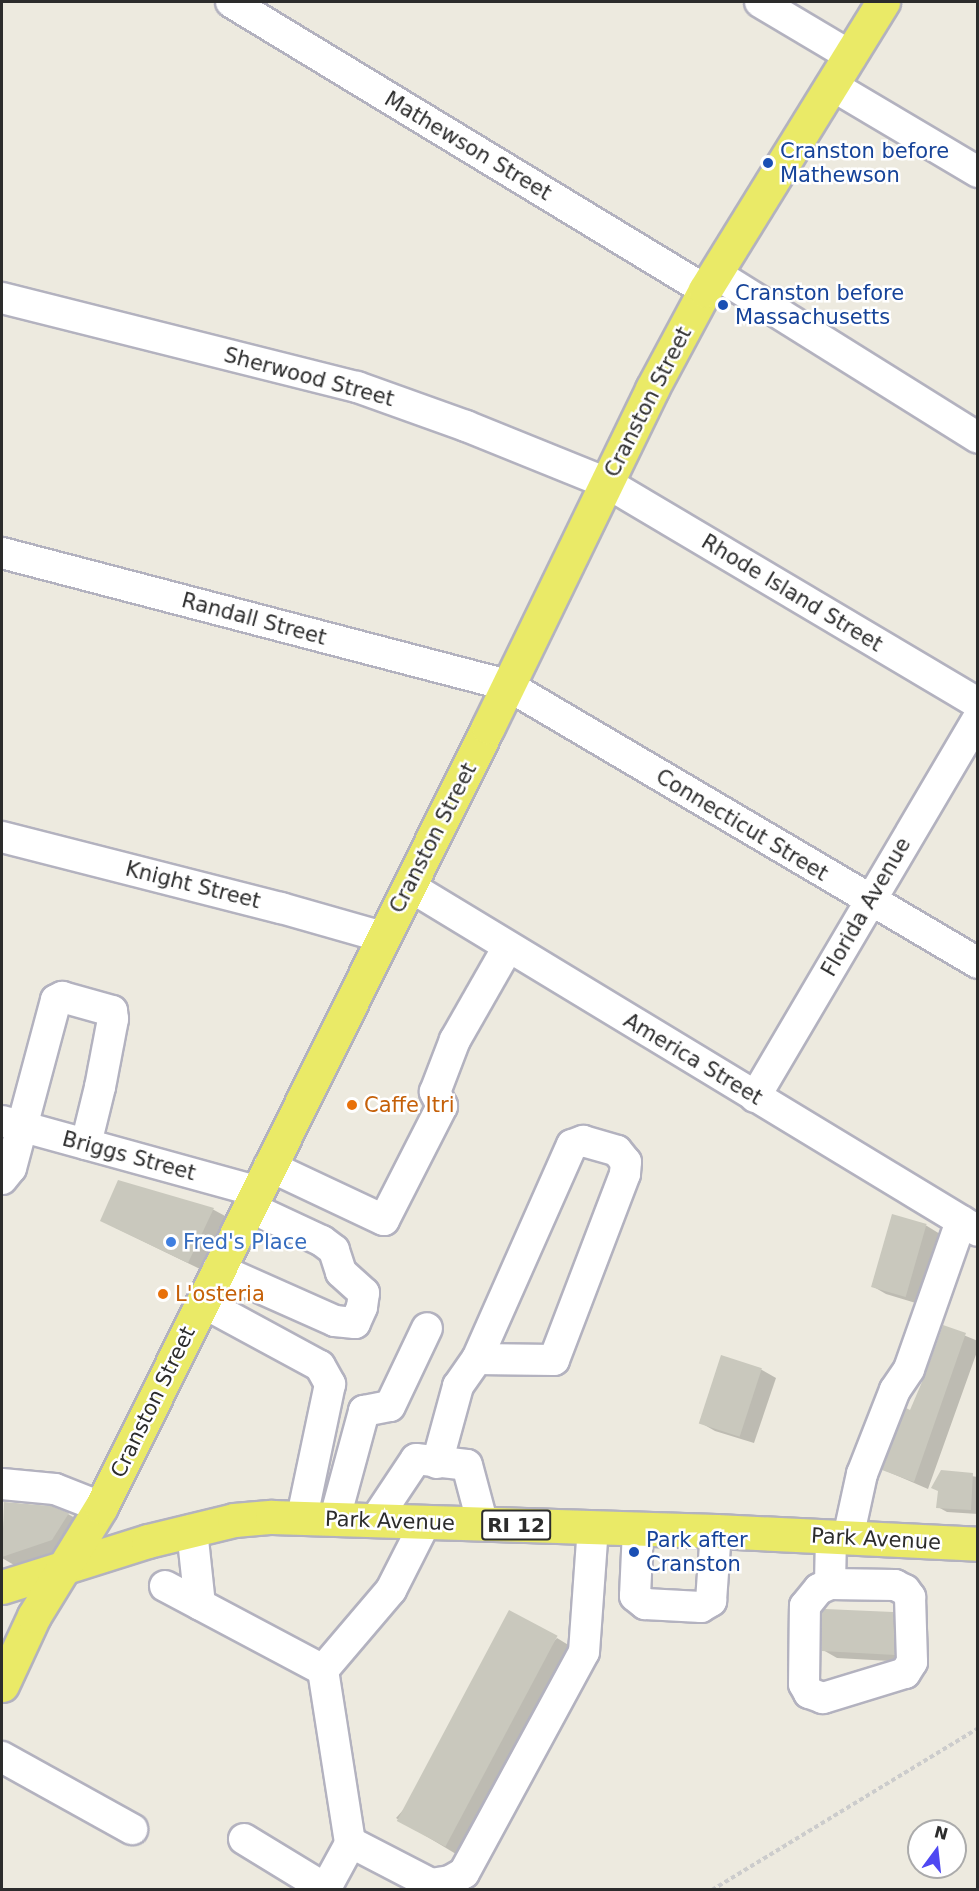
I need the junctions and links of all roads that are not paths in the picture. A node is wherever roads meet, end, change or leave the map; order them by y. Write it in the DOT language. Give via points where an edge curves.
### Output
graph roads {
  1 [pos="231,2"];
  2 [pos="760,2"];
  3 [pos="883,2"];
  4 [pos="851,56"];
  5 [pos="833,86"];
  6 [pos="978,172"];
  7 [pos="710,282"];
  8 [pos="2,298"];
  9 [pos="978,438"];
  10 [pos="607,483"];
  11 [pos="2,553"];
  12 [pos="507,685"];
  13 [pos="978,703"];
  14 [pos="978,718"];
  15 [pos="2,837"];
  16 [pos="409,886"];
  17 [pos="869,900"];
  18 [pos="383,937"];
  19 [pos="508,947"];
  20 [pos="978,963"];
  21 [pos="755,1097"];
  22 [pos="12,1124"];
  23 [pos="86,1144"];
  24 [pos="2,1179"];
  25 [pos="258,1188"];
  26 [pos="969,1226"];
  27 [pos="218,1269"];
  28 [pos="202,1302"];
  29 [pos="428,1328"];
  30 [pos="477,1359"];
  31 [pos="426,1461"];
  32 [pos="2,1484"];
  33 [pos="101,1507"];
  34 [pos="302,1517"];
  35 [pos="335,1518"];
  36 [pos="376,1519"];
  37 [pos="425,1523"];
  38 [pos="483,1525"];
  39 [pos="593,1527"];
  40 [pos="192,1530"];
  41 [pos="638,1530"];
  42 [pos="717,1531"];
  43 [pos="840,1537"];
  44 [pos="978,1544"];
  45 [pos="61,1570"];
  46 [pos="830,1584"];
  47 [pos="165,1586"];
  48 [pos="2,1587"];
  49 [pos="200,1605"];
  50 [pos="323,1670"];
  51 [pos="2,1685"];
  52 [pos="2,1758"];
  53 [pos="132,1829"];
  54 [pos="244,1839"];
  55 [pos="351,1842"];
  1 -- 7 [label="street, Mathewson Street"];
  2 -- 4 [label="street"];
  3 -- 4 [label="main road, Cranston Street"];
  4 -- 5 [label="main road, Cranston Street"];
  5 -- 6 [label="street"];
  5 -- 7 [label="main road, Cranston Street"];
  7 -- 9 [label="street, Mathewson Street"];
  7 -- 10 [label="main road, Cranston Street"];
  8 -- 10 [label="street, Sherwood Street" via="357,387"];
  10 -- 12 [label="main road, Cranston Street"];
  10 -- 13 [label="street, Rhode Island Street"];
  11 -- 12 [label="street, Randall Street"];
  12 -- 16 [label="main road, Cranston Street"];
  12 -- 17 [label="street, Connecticut Street"];
  14 -- 17 [label="street, Florida Avenue"];
  15 -- 18 [label="street, Knight Street"];
  16 -- 18 [label="main road, Cranston Street"];
  16 -- 19 [label="street, America Street"];
  17 -- 20 [label="street, Connecticut Street"];
  17 -- 21 [label="street, Florida Avenue"];
  18 -- 25 [label="main road, Cranston Street"];
  19 -- 21 [label="street, America Street"];
  19 -- 25 [label="street" via="455,1040 435,1092 442,1107 384,1220"];
  21 -- 26 [label="street, America Street"];
  22 -- 23 [label="street, Briggs Street"];
  22 -- 23 [label="street" via="56,1000 62,997 112,1011"];
  22 -- 24 [label="street" via="10,1168"];
  23 -- 25 [label="street, Briggs Street"];
  25 -- 27 [label="main road, Cranston Street"];
  25 -- 27 [label="street" via="334,1250 341,1272 364,1293 355,1323 335,1321"];
  26 -- 43 [label="street" via="909,1369 895,1390"];
  27 -- 28 [label="main road, Cranston Street"];
  28 -- 33 [label="main road, Cranston Street"];
  28 -- 34 [label="street" via="320,1366 330,1384"];
  29 -- 35 [label="street" via="390,1406 364,1411"];
  30 -- 30 [label="street" via="572,1144 584,1141 617,1151 626,1162 625,1174 554,1360"];
  30 -- 31 [label="street" via="458,1386"];
  31 -- 36 [label="street"];
  31 -- 38 [label="street" via="467,1465"];
  32 -- 33 [label="street" via="55,1489"];
  33 -- 45 [label="main road, Cranston Street"];
  34 -- 35 [label="main road, Park Avenue / RI 12"];
  34 -- 40 [label="main road, Park Avenue / RI 12" via="234,1520"];
  35 -- 36 [label="main road, Park Avenue / RI 12"];
  36 -- 37 [label="main road, Park Avenue / RI 12"];
  37 -- 38 [label="main road, Park Avenue / RI 12"];
  37 -- 50 [label="street" via="391,1590"];
  38 -- 39 [label="main road, Park Avenue / RI 12"];
  39 -- 41 [label="main road, Park Avenue / RI 12"];
  39 -- 55 [label="street" via="584,1652 464,1873 450,1881 431,1884"];
  40 -- 45 [label="main road, Park Avenue / RI 12"];
  40 -- 49 [label="street"];
  41 -- 42 [label="main road, Park Avenue / RI 12"];
  41 -- 42 [label="street" via="635,1596 645,1604 701,1607 711,1601"];
  42 -- 43 [label="main road, Park Avenue / RI 12"];
  43 -- 44 [label="main road, Park Avenue / RI 12"];
  43 -- 46 [label="street"];
  45 -- 48 [label="main road, RI 12"];
  45 -- 51 [label="main road, Cranston Street" via="34,1616"];
  46 -- 46 [label="street" via="895,1586 905,1590 910,1597 912,1662 905,1673 823,1698 809,1693 804,1684 804,1606 819,1589"];
  47 -- 49 [label="street"];
  49 -- 50 [label="street"];
  50 -- 55 [label="street"];
  52 -- 53 [label="street"];
  54 -- 55 [label="street" via="321,1886 327,1886"];
}
